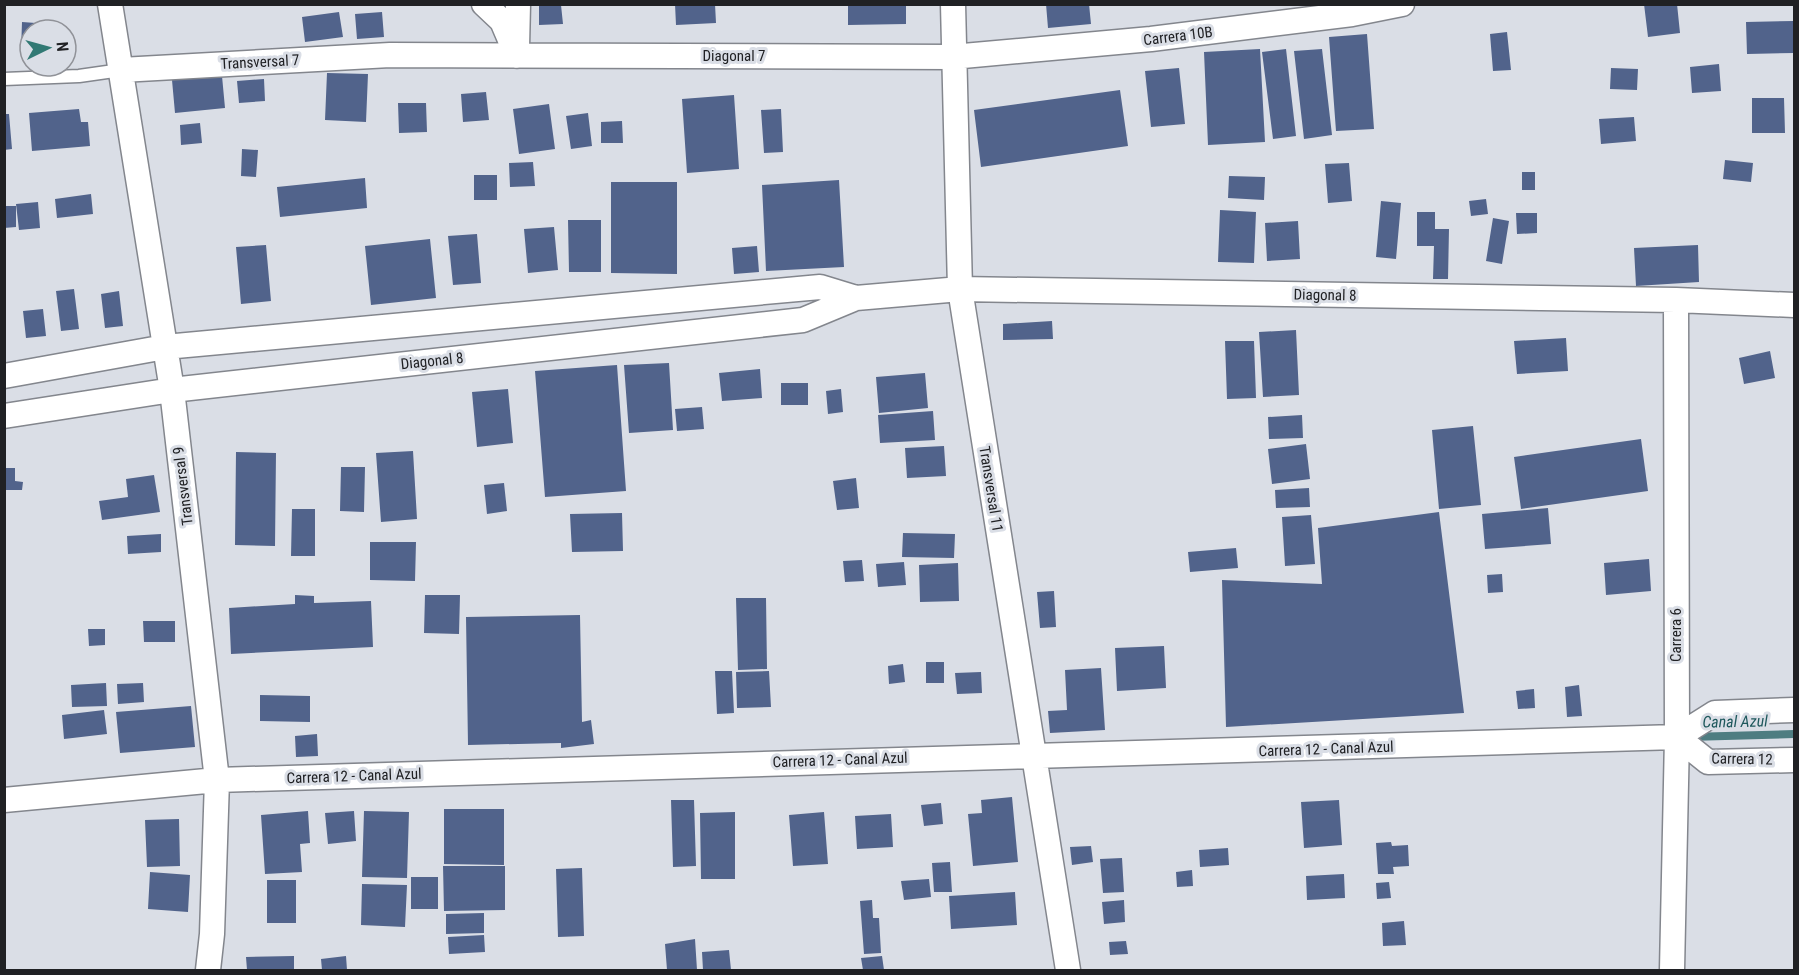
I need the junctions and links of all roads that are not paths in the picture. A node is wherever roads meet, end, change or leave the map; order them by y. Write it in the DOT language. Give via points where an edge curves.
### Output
graph roads {
  1 [pos="110,4"];
  2 [pos="484,4"];
  3 [pos="518,4"];
  4 [pos="953,4"];
  5 [pos="1402,4"];
  6 [pos="517,56"];
  7 [pos="952,57"];
  8 [pos="120,70"];
  9 [pos="4,79"];
  10 [pos="960,289"];
  11 [pos="856,298"];
  12 [pos="1676,300"];
  13 [pos="1794,305"];
  14 [pos="165,347"];
  15 [pos="4,376"];
  16 [pos="172,390"];
  17 [pos="4,416"];
  18 [pos="1794,710"];
  19 [pos="1677,737"];
  20 [pos="1032,754"];
  21 [pos="1794,760"];
  22 [pos="217,780"];
  23 [pos="4,800"];
  24 [pos="208,970"];
  25 [pos="1068,970"];
  26 [pos="1671,970"];
  1 -- 8 [label="street, Transversal 9"];
  2 -- 6 [label="street" via="502,21"];
  3 -- 6 [label="street"];
  4 -- 7 [label="street, Transversal 11"];
  5 -- 7 [label="street, Carrera 10B" via="1151,39"];
  6 -- 7 [label="street, Diagonal 7"];
  6 -- 8 [label="street, Transversal 7" via="390,55"];
  7 -- 10 [label="street, Transversal 11"];
  8 -- 9 [label="lane, Transversal 7"];
  8 -- 14 [label="street, Transversal 9"];
  10 -- 11 [label="street, Diagonal 8"];
  10 -- 12 [label="street, Diagonal 8"];
  10 -- 20 [label="street, Transversal 11"];
  11 -- 14 [label="street, Diagonal 8" via="820,287"];
  11 -- 16 [label="street, Diagonal 8" via="803,320"];
  12 -- 13 [label="street, Diagonal 8"];
  12 -- 19 [label="street, Carrera 6"];
  14 -- 15 [label="street, Diagonal 8"];
  14 -- 16 [label="street, Transversal 9"];
  16 -- 17 [label="street, Diagonal 8"];
  16 -- 22 [label="street, Transversal 9"];
  18 -- 19 [label="street" via="1714,713"];
  19 -- 20 [label="street, Carrera 12 - Canal Azul"];
  19 -- 21 [label="street, Carrera 12" via="1708,762"];
  19 -- 26 [label="street, Carrera 6"];
  20 -- 22 [label="street, Carrera 12 - Canal Azul"];
  20 -- 25 [label="street, Transversal 11"];
  22 -- 23 [label="street, Carrera 12 - Canal Azul"];
  22 -- 24 [label="street, Transversal 9"];
}
